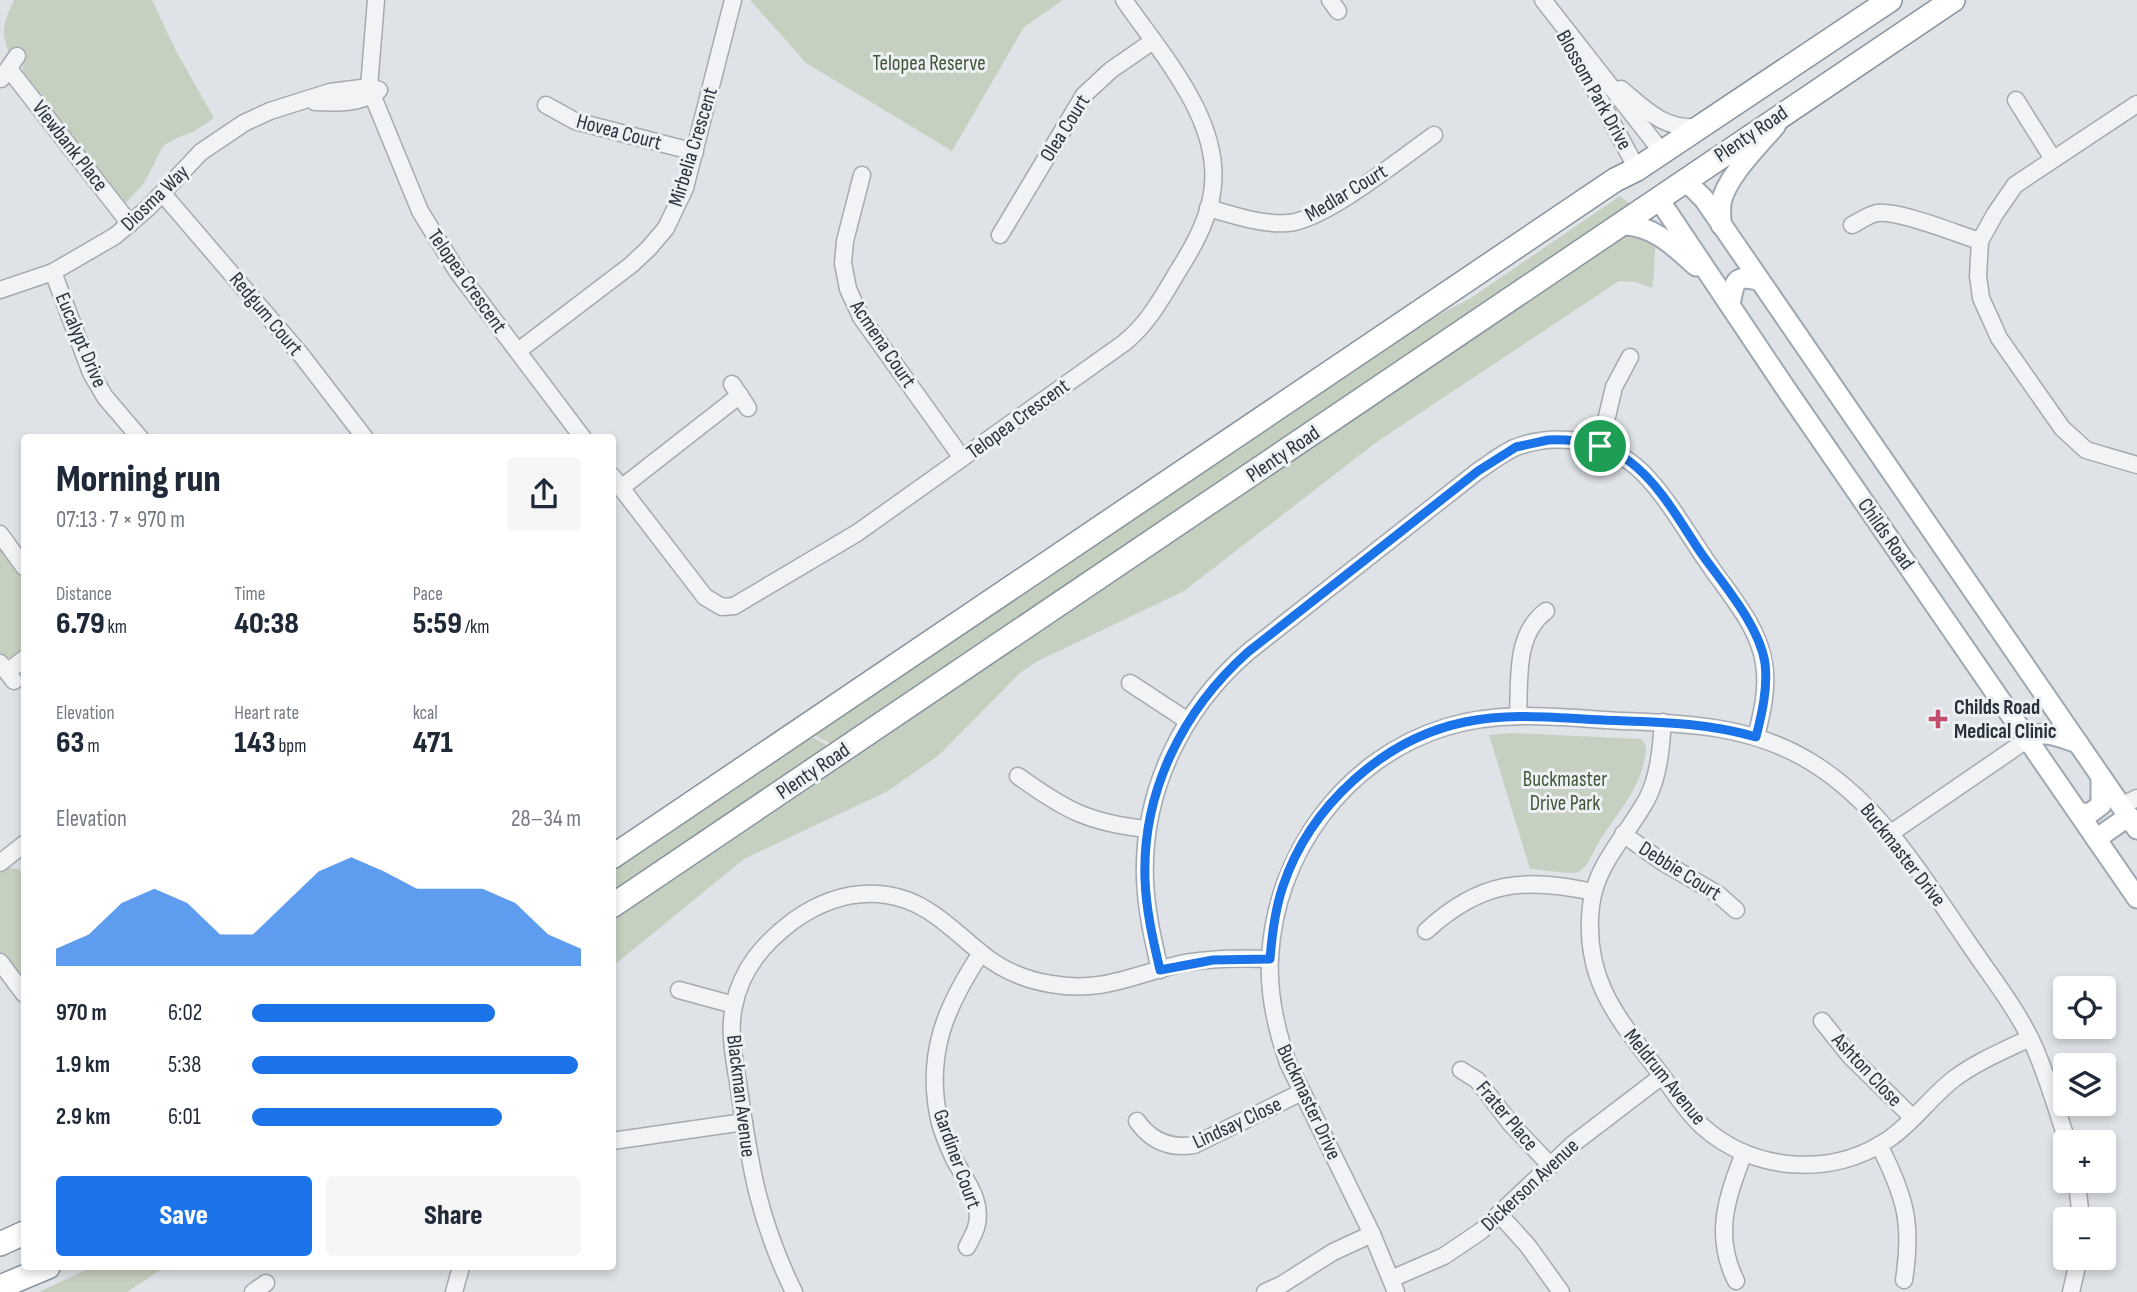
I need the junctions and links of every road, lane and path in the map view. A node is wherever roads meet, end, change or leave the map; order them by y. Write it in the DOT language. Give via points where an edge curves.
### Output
graph roads {
  1 [pos="376,0"];
  2 [pos="733,0"];
  3 [pos="1124,0"];
  4 [pos="1890,0"];
  5 [pos="1953,0"];
  6 [pos="1547,5"];
  7 [pos="1153,41"];
  8 [pos="9,68"];
  9 [pos="1603,74"];
  10 [pos="373,91"];
  11 [pos="2016,100"];
  12 [pos="2137,104"];
  13 [pos="546,105"];
  14 [pos="1791,107"];
  15 [pos="1700,127"];
  16 [pos="1434,135"];
  17 [pos="695,152"];
  18 [pos="1662,152"];
  19 [pos="2053,159"];
  20 [pos="1637,169"];
  21 [pos="862,175"];
  22 [pos="1685,180"];
  23 [pos="163,194"];
  24 [pos="1658,198"];
  25 [pos="1209,208"];
  26 [pos="130,224"];
  27 [pos="1620,225"];
  28 [pos="1721,225"];
  29 [pos="1852,225"];
  30 [pos="1000,235"];
  31 [pos="1980,241"];
  32 [pos="53,272"];
  33 [pos="1758,280"];
  34 [pos="1718,286"];
  35 [pos="0,290"];
  36 [pos="1730,304"];
  37 [pos="518,351"];
  38 [pos="1630,357"];
  39 [pos="740,396"];
  40 [pos="137,434"];
  41 [pos="362,434"];
  42 [pos="580,434"];
  43 [pos="1600,446"];
  44 [pos="962,458"];
  45 [pos="2137,465"];
  46 [pos="617,482"];
  47 [pos="0,534"];
  48 [pos="21,563"];
  49 [pos="1546,611"];
  50 [pos="21,661"];
  51 [pos="7,672"];
  52 [pos="1130,683"];
  53 [pos="1518,716"];
  54 [pos="1188,720"];
  55 [pos="1663,722"];
  56 [pos="1756,737"];
  57 [pos="2028,739"];
  58 [pos="2078,743"];
  59 [pos="1018,776"];
  60 [pos="2101,777"];
  61 [pos="2078,812"];
  62 [pos="2132,812"];
  63 [pos="1147,829"];
  64 [pos="1891,833"];
  65 [pos="1623,834"];
  66 [pos="2093,834"];
  67 [pos="21,851"];
  68 [pos="616,854"];
  69 [pos="0,863"];
  70 [pos="1593,892"];
  71 [pos="2137,898"];
  72 [pos="616,903"];
  73 [pos="1736,910"];
  74 [pos="1426,932"];
  75 [pos="981,953"];
  76 [pos="1270,959"];
  77 [pos="0,962"];
  78 [pos="1160,970"];
  79 [pos="21,990"];
  80 [pos="679,990"];
  81 [pos="734,1005"];
  82 [pos="1822,1021"];
  83 [pos="2030,1038"];
  84 [pos="1461,1070"];
  85 [pos="1662,1076"];
  86 [pos="1302,1092"];
  87 [pos="1913,1118"];
  88 [pos="1137,1121"];
  89 [pos="744,1122"];
  90 [pos="2063,1130"];
  91 [pos="616,1140"];
  92 [pos="1879,1145"];
  93 [pos="1744,1153"];
  94 [pos="1550,1165"];
  95 [pos="1500,1215"];
  96 [pos="21,1234"];
  97 [pos="1373,1234"];
  98 [pos="0,1244"];
  99 [pos="967,1247"];
  100 [pos="41,1270"];
  101 [pos="460,1270"];
  102 [pos="2076,1270"];
  103 [pos="1904,1280"];
  104 [pos="1736,1281"];
  105 [pos="1393,1286"];
  106 [pos="0,1287"];
  107 [pos="454,1292"];
  108 [pos="794,1292"];
  109 [pos="1265,1292"];
  110 [pos="1561,1292"];
  111 [pos="2071,1292"];
  1 -- 10 [label="street, Telopea Crescent" via="375,30 382,68"];
  2 -- 17 [label="street, Mirbelia Crescent"];
  3 -- 7 [label="street, Telopea Crescent"];
  4 -- 15 [label="highway, Plenty Road"];
  5 -- 14 [label="highway, Plenty Road"];
  6 -- 9 [label="street, Blossom Park Drive"];
  6 -- 20 [label="street, Blossom Park Drive"];
  7 -- 25 [label="street, Telopea Crescent" via="1205,129 1213,164"];
  7 -- 30 [label="street, Olea Court" via="1084,95"];
  8 -- 26 [label="street, Viewbank Place"];
  9 -- 15 [label="street" via="1667,124"];
  9 -- 18 [label="street, Blossom Park Drive"];
  10 -- 23 [label="street, Diosma Way" via="330,92 270,111 201,152"];
  10 -- 37 [label="street, Telopea Crescent" via="391,114 394,147 408,187 443,252"];
  11 -- 19 [label="street"];
  12 -- 19 [label="street"];
  13 -- 17 [label="street, Hovea Court" via="575,121"];
  14 -- 22 [label="highway, Plenty Road"];
  14 -- 28 [label="main road" via="1724,193"];
  15 -- 18 [label="highway, Plenty Road"];
  16 -- 25 [label="street, Medlar Court" via="1305,220 1273,223"];
  17 -- 37 [label="street, Mirbelia Crescent" via="680,202 649,248"];
  18 -- 20 [label="highway, Plenty Road"];
  18 -- 22 [label="highway, Childs Road"];
  19 -- 31 [label="street" via="2015,185"];
  20 -- 24 [label="highway, Childs Road"];
  20 -- 68 [label="highway, Plenty Road"];
  21 -- 44 [label="street, Acmena Court" via="845,241 848,289 862,317"];
  22 -- 24 [label="highway, Plenty Road"];
  22 -- 28 [label="main road, Childs Road"];
  23 -- 26 [label="street, Diosma Way"];
  23 -- 41 [label="street, Redgum Court" via="302,356"];
  24 -- 27 [label="highway, Plenty Road"];
  24 -- 34 [label="main road, Childs Road"];
  25 -- 44 [label="street, Telopea Crescent" via="1189,253 1139,330"];
  26 -- 32 [label="street, Diosma Way"];
  27 -- 34 [label="main road" via="1634,224 1657,234"];
  27 -- 72 [label="highway, Plenty Road"];
  28 -- 33 [label="main road, Childs Road"];
  29 -- 31 [label="street" via="1881,213"];
  31 -- 45 [label="street" via="1978,276 1988,317 2039,398 2086,450"];
  32 -- 35 [label="street, Diosma Way"];
  32 -- 40 [label="street, Eucalypt Drive" via="91,373"];
  33 -- 36 [label="main road" via="1739,279"];
  33 -- 58 [label="main road, Childs Road"];
  34 -- 36 [label="main road, Childs Road"];
  36 -- 57 [label="main road, Childs Road"];
  37 -- 42 [label="street, Telopea Crescent"];
  38 -- 43 [label="street" via="1614,387"];
  39 -- 46 [label="street"];
  43 -- 54 [label="street" via="1548,440 1516,447 1494,460 1248,652 1215,684"];
  43 -- 56 [label="street" via="1627,460 1651,482 1754,634 1766,681"];
  44 -- 46 [label="street, Telopea Crescent" via="847,540 728,608 705,597"];
  47 -- 48 [label="street"];
  49 -- 53 [label="street" via="1523,644"];
  50 -- 51 [label="street"];
  52 -- 54 [label="street"];
  53 -- 55 [label="street, Buckmaster Drive"];
  53 -- 76 [label="street, Buckmaster Drive" via="1466,722 1420,737 1345,788 1294,859 1278,904"];
  54 -- 63 [label="street" via="1163,771"];
  55 -- 56 [label="street, Buckmaster Drive"];
  55 -- 65 [label="street, Meldrum Avenue" via="1655,780"];
  56 -- 64 [label="street, Buckmaster Drive" via="1828,773"];
  57 -- 58 [label="main road" via="2052,734"];
  57 -- 61 [label="main road, Childs Road"];
  57 -- 64 [label="street"];
  58 -- 60 [label="main road, Childs Road"];
  59 -- 63 [label="street" via="1085,818"];
  60 -- 61 [label="main road" via="2101,804 2089,814"];
  60 -- 62 [label="main road, Childs Road"];
  61 -- 66 [label="main road, Childs Road"];
  62 -- 66 [label="main road"];
  63 -- 78 [label="street" via="1147,904"];
  64 -- 83 [label="street, Buckmaster Drive"];
  65 -- 70 [label="street, Meldrum Avenue" via="1605,861"];
  65 -- 73 [label="street, Debbie Court"];
  66 -- 71 [label="main road, Childs Road"];
  67 -- 69 [label="street"];
  70 -- 74 [label="street" via="1525,883 1489,890 1455,906"];
  70 -- 85 [label="street, Meldrum Avenue" via="1590,945 1598,982 1616,1016"];
  75 -- 78 [label="street, Blackman Avenue" via="1030,979 1072,987 1115,984"];
  75 -- 81 [label="street, Blackman Avenue" via="920,905 888,895 851,895 804,914 771,940 750,964"];
  75 -- 99 [label="street, Gardiner Court" via="950,1005 935,1060 940,1120 978,1209"];
  76 -- 78 [label="street, Blackman Avenue" via="1213,960"];
  76 -- 86 [label="street, Buckmaster Drive" via="1276,1025"];
  77 -- 79 [label="street"];
  80 -- 81 [label="street"];
  81 -- 89 [label="street, Blackman Avenue" via="732,1036"];
  82 -- 87 [label="street, Ashton Close"];
  83 -- 87 [label="street, Meldrum Avenue" via="1955,1078"];
  83 -- 90 [label="street, Buckmaster Drive"];
  84 -- 94 [label="street, Frater Place" via="1478,1080"];
  85 -- 93 [label="street, Meldrum Avenue" via="1701,1124"];
  85 -- 94 [label="street, Dickerson Avenue"];
  86 -- 88 [label="street, Lindsay Close" via="1183,1147 1161,1143"];
  86 -- 97 [label="street, Buckmaster Drive"];
  87 -- 92 [label="street, Meldrum Avenue"];
  89 -- 91 [label="street"];
  89 -- 108 [label="street, Blackman Avenue" via="759,1206"];
  92 -- 93 [label="street, Meldrum Avenue" via="1847,1159 1810,1165"];
  92 -- 103 [label="street" via="1900,1190 1908,1221"];
  93 -- 104 [label="street" via="1728,1197 1723,1232 1726,1259"];
  94 -- 95 [label="street, Dickerson Avenue"];
  95 -- 105 [label="street, Dickerson Avenue"];
  95 -- 110 [label="street"];
  96 -- 98 [label="highway"];
  97 -- 105 [label="street, Buckmaster Drive"];
  97 -- 109 [label="street"];
  100 -- 106 [label="highway"];
  101 -- 107 [label="street"];
  102 -- 111 [label="street"];
}
